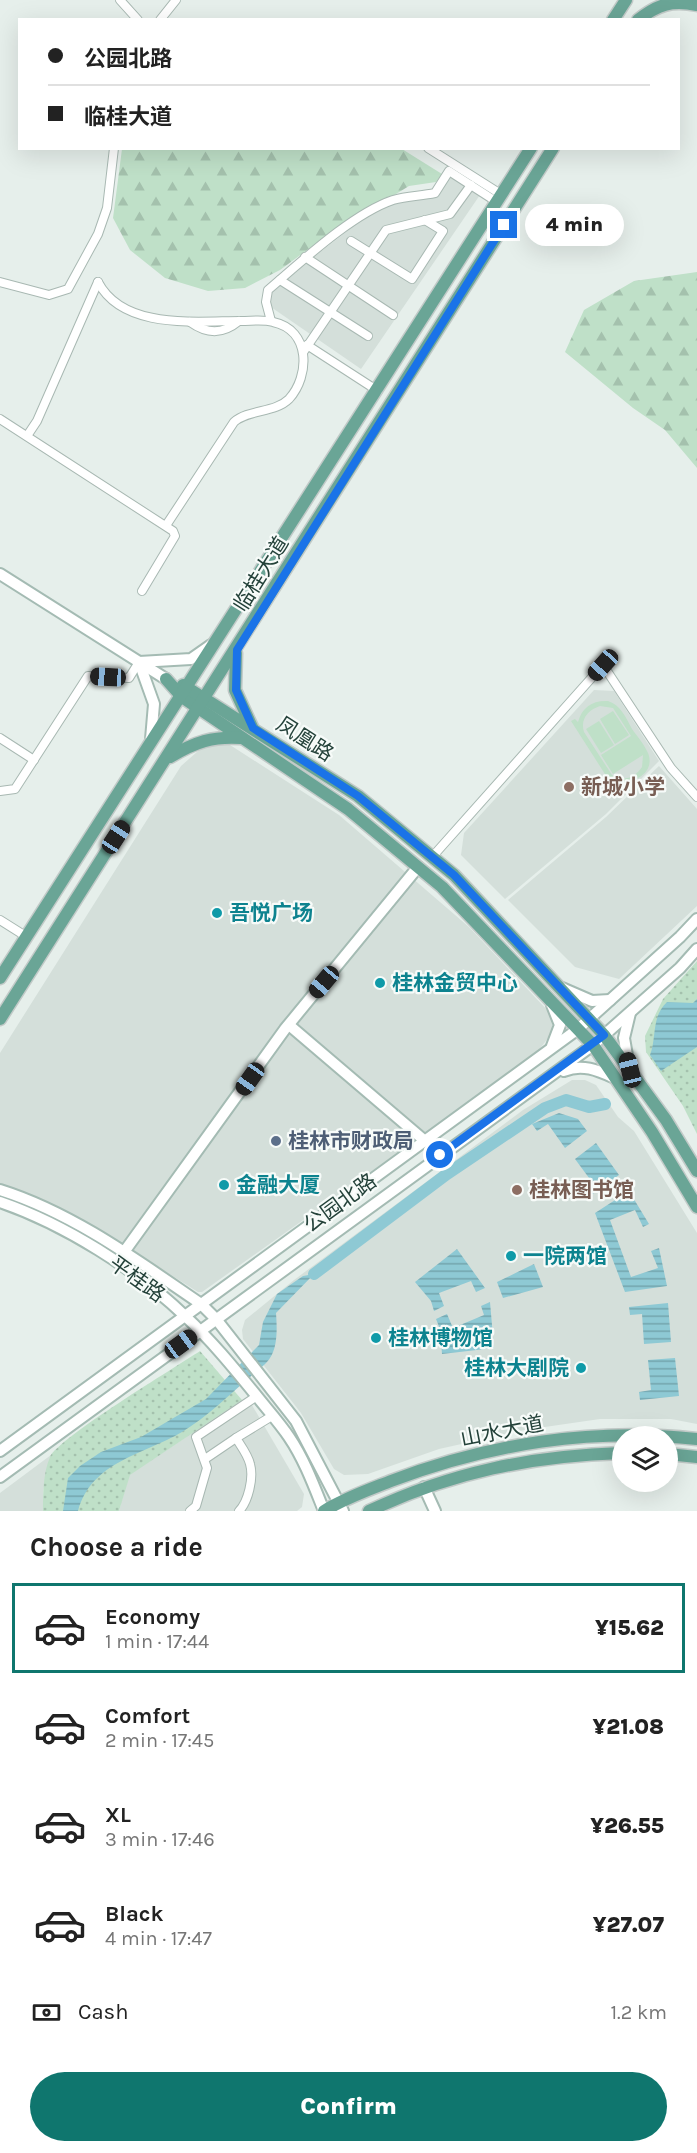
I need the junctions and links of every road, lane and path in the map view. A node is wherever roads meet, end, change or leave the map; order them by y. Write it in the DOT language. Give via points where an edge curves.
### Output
graph roads {
  1 [pos="120,0"];
  2 [pos="176,0"];
  3 [pos="618,0"];
  4 [pos="626,0"];
  5 [pos="648,0"];
  6 [pos="697,4"];
  7 [pos="136,18"];
  8 [pos="162,18"];
  9 [pos="614,18"];
  10 [pos="637,18"];
  11 [pos="639,18"];
  12 [pos="114,150"];
  13 [pos="431,150"];
  14 [pos="530,150"];
  15 [pos="552,150"];
  16 [pos="471,185"];
  17 [pos="499,199"];
  18 [pos="425,220"];
  19 [pos="351,241"];
  20 [pos="371,253"];
  21 [pos="305,257"];
  22 [pos="280,280"];
  23 [pos="0,282"];
  24 [pos="393,315"];
  25 [pos="271,321"];
  26 [pos="368,336"];
  27 [pos="306,348"];
  28 [pos="378,391"];
  29 [pos="0,419"];
  30 [pos="27,436"];
  31 [pos="167,524"];
  32 [pos="0,574"];
  33 [pos="142,591"];
  34 [pos="221,636"];
  35 [pos="237,650"];
  36 [pos="140,662"];
  37 [pos="166,679"];
  38 [pos="185,692"];
  39 [pos="202,704"];
  40 [pos="253,728"];
  41 [pos="0,738"];
  42 [pos="244,739"];
  43 [pos="150,745"];
  44 [pos="167,759"];
  45 [pos="34,760"];
  46 [pos="0,791"];
  47 [pos="697,797"];
  48 [pos="433,856"];
  49 [pos="421,869"];
  50 [pos="697,919"];
  51 [pos="0,920"];
  52 [pos="27,937"];
  53 [pos="697,949"];
  54 [pos="0,978"];
  55 [pos="558,986"];
  56 [pos="547,997"];
  57 [pos="610,1000"];
  58 [pos="630,1013"];
  59 [pos="0,1019"];
  60 [pos="589,1019"];
  61 [pos="290,1029"];
  62 [pos="578,1029"];
  63 [pos="604,1035"];
  64 [pos="593,1045"];
  65 [pos="550,1049"];
  66 [pos="630,1070"];
  67 [pos="547,1078"];
  68 [pos="617,1079"];
  69 [pos="424,1143"];
  70 [pos="697,1171"];
  71 [pos="0,1190"];
  72 [pos="0,1202"];
  73 [pos="697,1207"];
  74 [pos="126,1254"];
  75 [pos="201,1304"];
  76 [pos="185,1315"];
  77 [pos="216,1318"];
  78 [pos="199,1331"];
  79 [pos="253,1392"];
  80 [pos="272,1416"];
  81 [pos="236,1438"];
  82 [pos="697,1439"];
  83 [pos="0,1451"];
  84 [pos="612,1453"];
  85 [pos="678,1455"];
  86 [pos="697,1457"];
  87 [pos="205,1459"];
  88 [pos="0,1477"];
  89 [pos="424,1487"];
  90 [pos="342,1506"];
  91 [pos="190,1511"];
  92 [pos="239,1511"];
  93 [pos="324,1511"];
  94 [pos="369,1511"];
  95 [pos="435,1511"];
  1 -- 7 [label="street"];
  2 -- 8 [label="street"];
  3 -- 9 [label="main road"];
  4 -- 9 [label="main road"];
  5 -- 10 [label="main road"];
  6 -- 11 [label="main road" via="667,3"];
  12 -- 23 [label="street" via="107,208 98,234 68,289 50,295"];
  13 -- 17 [label="street"];
  14 -- 17 [label="main road, 临桂大道"];
  15 -- 35 [label="main road, 临桂大道"];
  16 -- 17 [label="street"];
  16 -- 18 [label="street" via="450,214"];
  16 -- 21 [label="street" via="449,171 435,193 387,202"];
  17 -- 28 [label="main road, 临桂大道"];
  18 -- 20 [label="street" via="386,230"];
  18 -- 20 [label="street" via="443,231 412,279"];
  19 -- 20 [label="street"];
  20 -- 27 [label="street"];
  21 -- 22 [label="street"];
  21 -- 24 [label="street"];
  22 -- 25 [label="street" via="266,295"];
  22 -- 26 [label="street"];
  25 -- 27 [label="street" via="293,334"];
  25 -- 30 [label="street" via="239,321 228,330 208,331 190,322 132,312 113,300 98,282 38,421"];
  27 -- 28 [label="street"];
  27 -- 31 [label="street" via="303,374 293,394 286,402 234,422"];
  28 -- 34 [label="main road, 临桂大道"];
  29 -- 30 [label="street"];
  30 -- 31 [label="street"];
  31 -- 33 [label="street" via="175,536"];
  32 -- 36 [label="main road"];
  34 -- 36 [label="main road" via="191,659"];
  34 -- 38 [label="main road, 临桂大道"];
  35 -- 39 [label="main road, 临桂大道"];
  35 -- 40 [label="main road" via="236,690"];
  36 -- 37 [label="main road"];
  36 -- 43 [label="main road" via="154,704"];
  36 -- 45 [label="street" via="129,678 88,676"];
  37 -- 38 [label="main road, 凤凰路"];
  38 -- 39 [label="main road, 凤凰路"];
  38 -- 43 [label="main road, 临桂大道"];
  39 -- 40 [label="main road, 凤凰路"];
  39 -- 42 [label="main road, 凤凰路"];
  39 -- 44 [label="main road, 临桂大道"];
  40 -- 48 [label="main road, 凤凰路" via="358,796"];
  41 -- 45 [label="street"];
  42 -- 44 [label="main road" via="211,737"];
  42 -- 49 [label="main road, 凤凰路" via="348,809"];
  43 -- 52 [label="main road, 临桂大道"];
  44 -- 59 [label="main road, 临桂大道"];
  45 -- 46 [label="street" via="15,789"];
  47 -- 48 [label="street" via="671,768 603,665"];
  48 -- 55 [label="main road, 凤凰路"];
  49 -- 56 [label="main road, 凤凰路"];
  49 -- 61 [label="main road"];
  50 -- 57 [label="main road, 公园北路"];
  51 -- 52 [label="street"];
  52 -- 54 [label="main road, 临桂大道"];
  53 -- 58 [label="main road, 公园北路"];
  55 -- 57 [label="main road" via="592,1000"];
  55 -- 60 [label="main road, 凤凰路"];
  56 -- 62 [label="main road, 凤凰路"];
  56 -- 65 [label="main road" via="560,1025"];
  57 -- 60 [label="main road, 公园北路"];
  58 -- 63 [label="main road, 公园北路"];
  58 -- 66 [label="main road" via="624,1038"];
  60 -- 62 [label="main road, 公园北路"];
  60 -- 63 [label="main road, 凤凰路"];
  61 -- 69 [label="main road"];
  61 -- 74 [label="main road"];
  62 -- 64 [label="main road, 凤凰路"];
  62 -- 65 [label="main road, 公园北路"];
  63 -- 64 [label="main road, 公园北路"];
  63 -- 66 [label="main road, 凤凰路"];
  64 -- 67 [label="main road, 公园北路"];
  64 -- 68 [label="main road, 凤凰路"];
  65 -- 69 [label="main road, 公园北路"];
  66 -- 70 [label="main road, 凤凰路"];
  67 -- 68 [label="main road" via="574,1067 589,1068"];
  67 -- 77 [label="main road, 公园北路"];
  68 -- 73 [label="main road, 凤凰路"];
  69 -- 75 [label="main road, 公园北路"];
  71 -- 74 [label="main road, 平桂路" via="26,1198"];
  72 -- 76 [label="main road, 平桂路" via="76,1237"];
  74 -- 75 [label="main road, 平桂路"];
  75 -- 76 [label="main road, 公园北路"];
  75 -- 77 [label="main road, 平桂路"];
  76 -- 78 [label="main road, 平桂路"];
  76 -- 83 [label="main road, 公园北路"];
  77 -- 78 [label="main road, 公园北路"];
  77 -- 90 [label="main road, 平桂路" via="296,1421"];
  78 -- 79 [label="main road, 平桂路"];
  78 -- 88 [label="main road, 公园北路"];
  79 -- 80 [label="main road, 平桂路"];
  79 -- 87 [label="street" via="196,1437"];
  80 -- 81 [label="street"];
  80 -- 93 [label="main road, 平桂路" via="289,1437 311,1477"];
  81 -- 87 [label="street"];
  81 -- 92 [label="street" via="252,1472 246,1504"];
  82 -- 90 [label="main road, 山水大道" via="612,1435 494,1449 422,1469"];
  84 -- 89 [label="main road, 山水大道" via="551,1456 495,1466"];
  85 -- 86 [label="main road"];
  87 -- 91 [label="street" via="207,1468 200,1496"];
  89 -- 94 [label="main road, 山水大道"];
  89 -- 95 [label="main road"];
  90 -- 93 [label="main road, 山水大道"];
}
